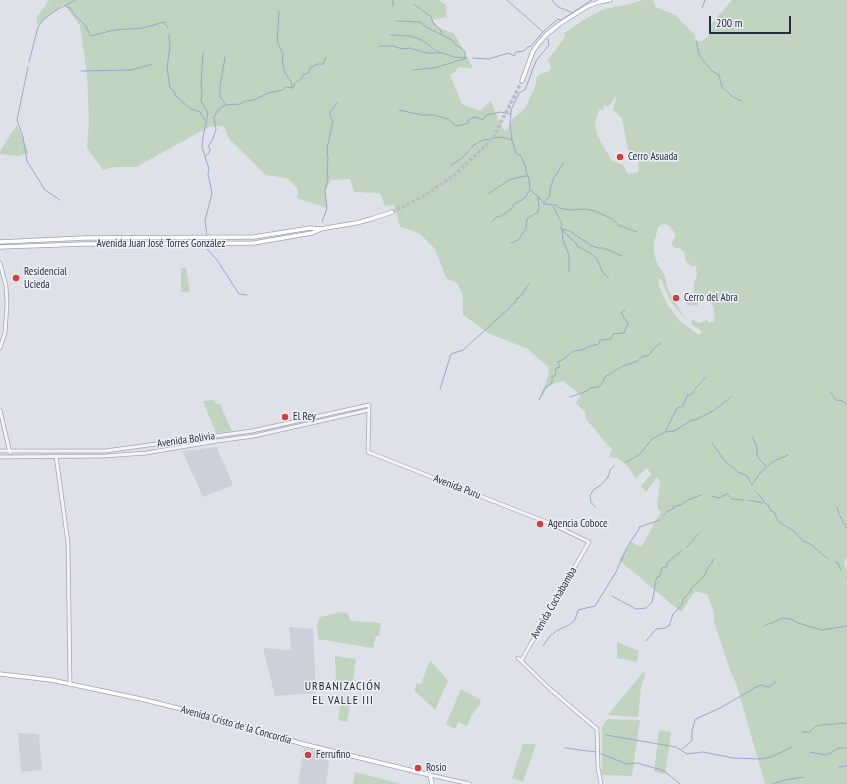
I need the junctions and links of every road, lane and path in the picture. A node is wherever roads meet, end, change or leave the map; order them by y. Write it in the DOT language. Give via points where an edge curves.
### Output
graph roads {
  1 [pos="610,0"];
  2 [pos="522,81"];
  3 [pos="392,212"];
  4 [pos="320,229"];
  5 [pos="202,238"];
  6 [pos="0,242"];
  7 [pos="202,244"];
  8 [pos="0,247"];
  9 [pos="0,263"];
  10 [pos="0,348"];
  11 [pos="369,405"];
  12 [pos="0,410"];
  13 [pos="369,410"];
  14 [pos="0,451"];
  15 [pos="10,451"];
  16 [pos="55,451"];
  17 [pos="11,456"];
  18 [pos="56,456"];
  19 [pos="0,457"];
  20 [pos="589,542"];
  21 [pos="0,674"];
  22 [pos="70,683"];
  23 [pos="430,775"];
  24 [pos="432,784"];
  25 [pos="470,784"];
  26 [pos="601,784"];
  1 -- 2 [label="main road" via="588,6 547,34 533,51"];
  3 -- 4 [label="main road, Avenida Juan José Torres González"];
  4 -- 5 [label="main road, Avenida Juan José Torres González" via="310,228 254,237"];
  4 -- 7 [label="main road, Avenida Juan José Torres González" via="272,241"];
  5 -- 6 [label="main road, Avenida Juan José Torres González" via="84,238"];
  5 -- 7 [label="main road"];
  7 -- 8 [label="main road, Avenida Juan José Torres González"];
  9 -- 10 [label="street" via="6,286 7,304 5,333"];
  11 -- 13 [label="street, Avenida Puru"];
  11 -- 16 [label="street, Avenida Bolivia" via="245,432 105,451"];
  12 -- 15 [label="street"];
  13 -- 18 [label="street, Avenida Bolivia" via="254,436 146,453"];
  13 -- 20 [label="street, Avenida Puru" via="368,452 554,525"];
  14 -- 15 [label="street, Avenida Bolivia"];
  15 -- 16 [label="street, Avenida Bolivia"];
  15 -- 17 [label="street"];
  16 -- 18 [label="street"];
  17 -- 18 [label="street, Avenida Bolivia"];
  17 -- 19 [label="street, Avenida Bolivia"];
  18 -- 22 [label="street" via="68,542"];
  20 -- 26 [label="street, Avenida Cochabamba" via="520,660 597,729"];
  21 -- 22 [label="main road, Avenida Cristo de la Concordia"];
  22 -- 23 [label="main road, Avenida Cristo de la Concordia" via="155,702 296,742"];
  23 -- 24 [label="main road"];
  23 -- 25 [label="street, Avenida Cristo de la Concordia"];
}
